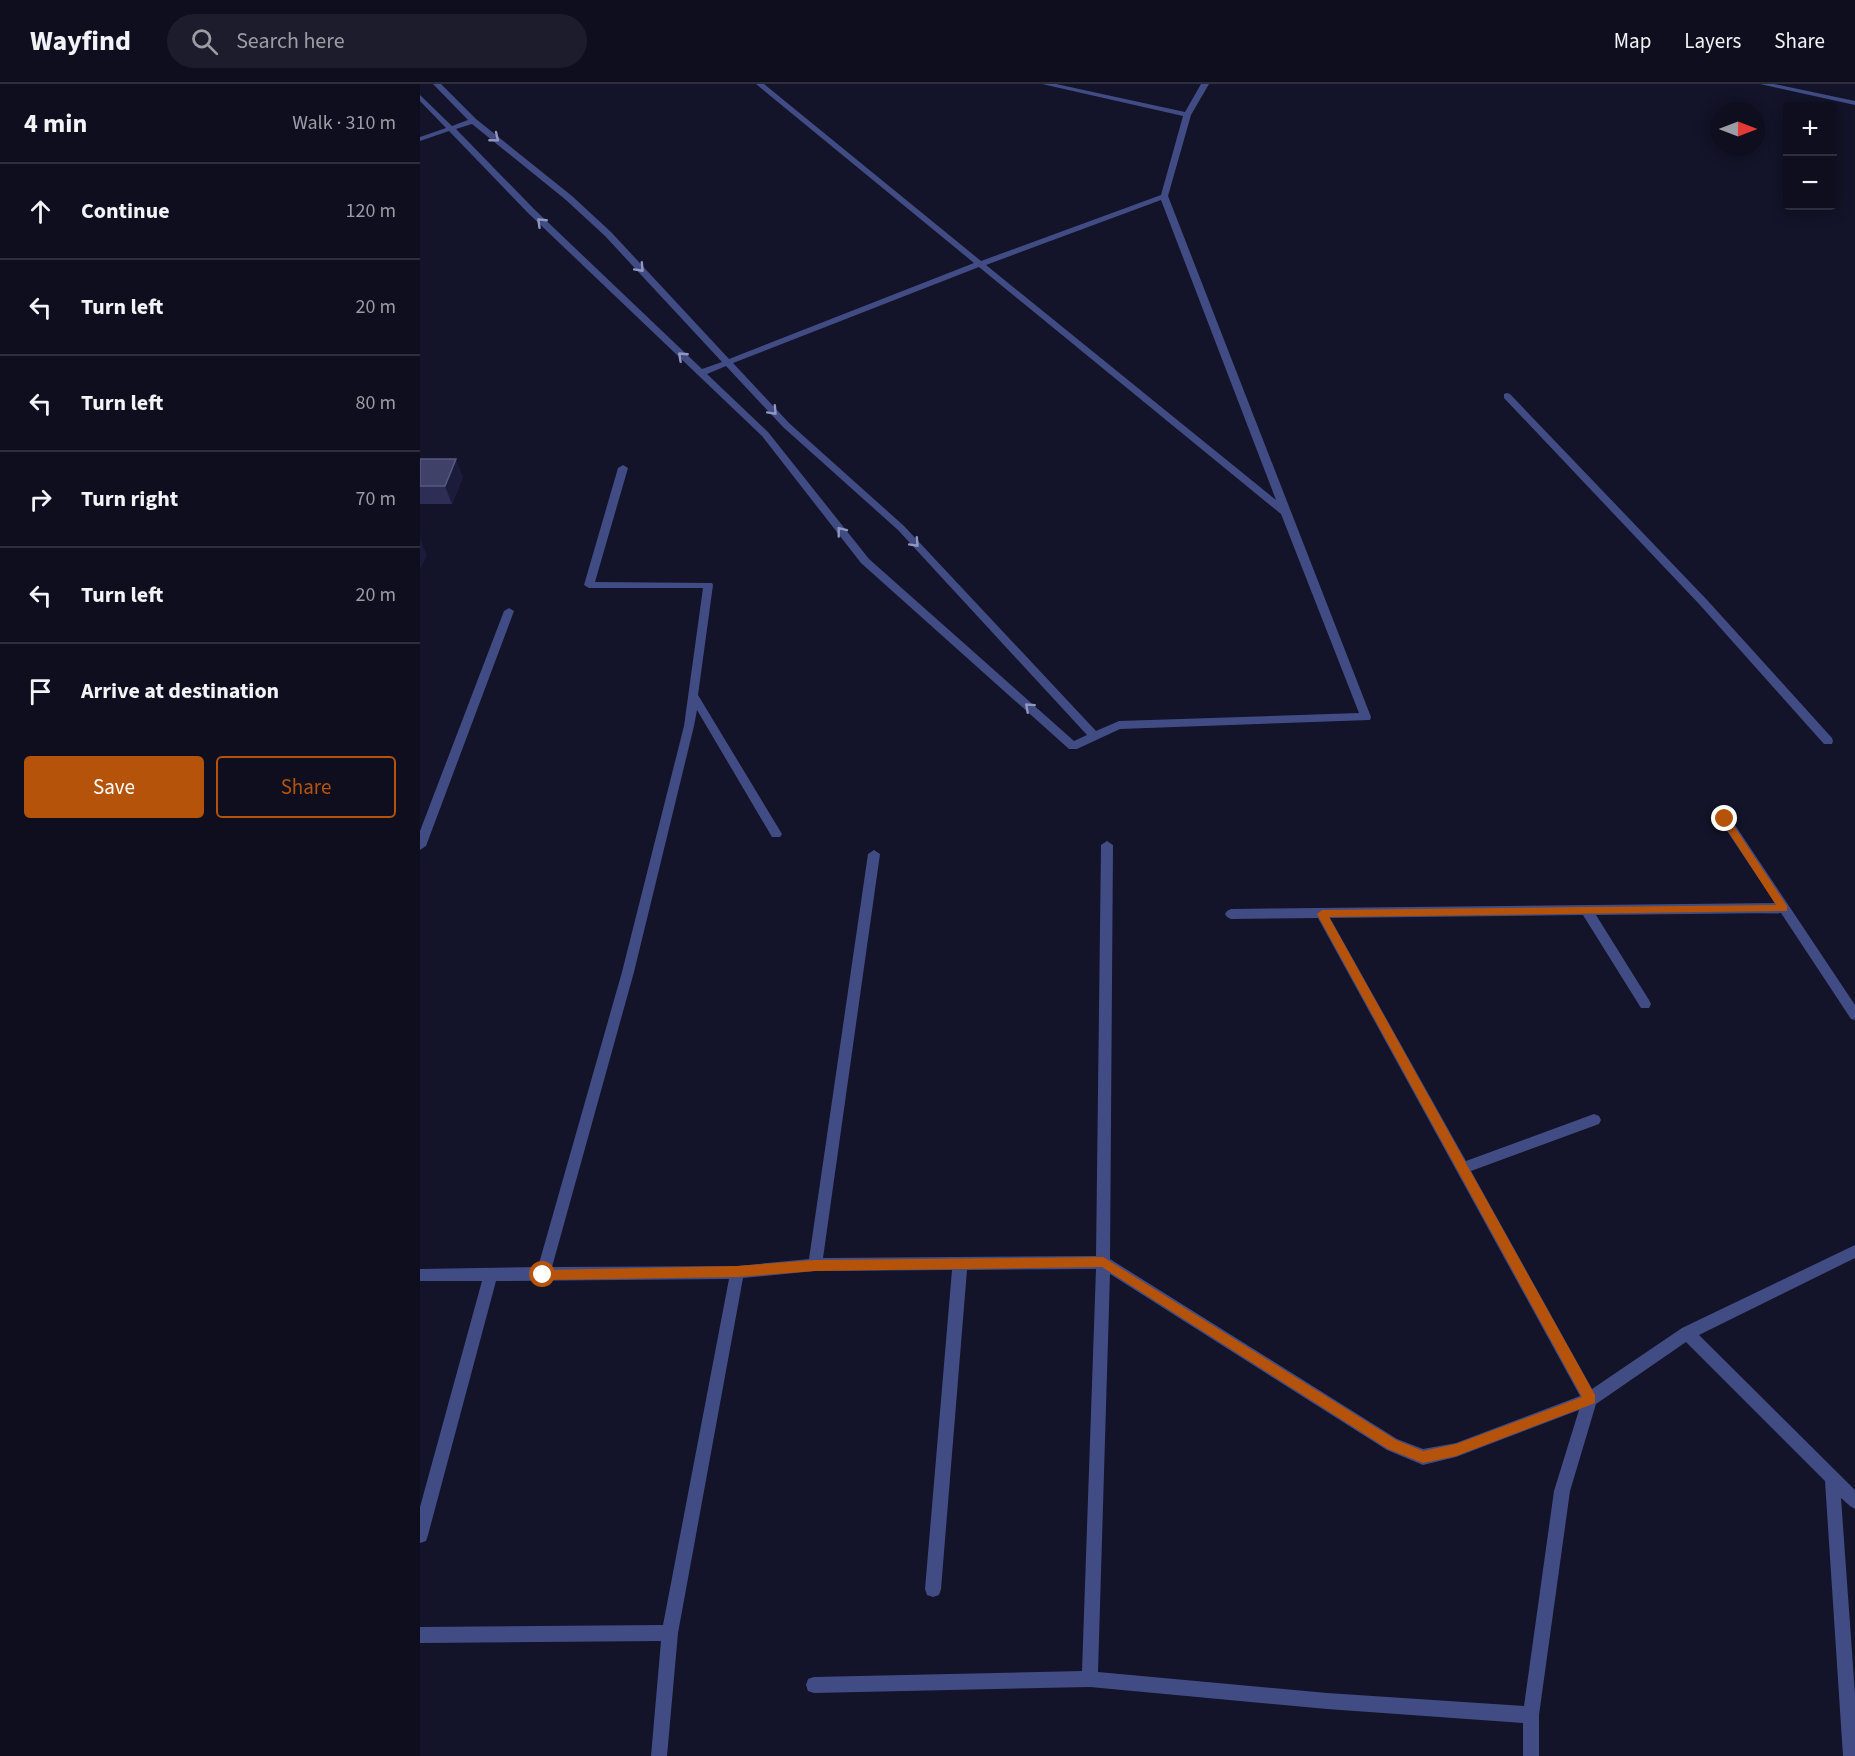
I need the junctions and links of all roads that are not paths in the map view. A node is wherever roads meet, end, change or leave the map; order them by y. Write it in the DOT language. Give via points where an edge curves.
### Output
graph roads {
  1 [pos="437,84"];
  2 [pos="760,84"];
  3 [pos="1046,84"];
  4 [pos="1205,84"];
  5 [pos="1764,84"];
  6 [pos="420,97"];
  7 [pos="1855,103"];
  8 [pos="1187,115"];
  9 [pos="473,121"];
  10 [pos="452,128"];
  11 [pos="420,139"];
  12 [pos="1164,196"];
  13 [pos="980,264"];
  14 [pos="728,362"];
  15 [pos="700,373"];
  16 [pos="1507,396"];
  17 [pos="623,468"];
  18 [pos="1285,512"];
  19 [pos="508,611"];
  20 [pos="693,695"];
  21 [pos="1094,735"];
  22 [pos="1828,741"];
  23 [pos="1725,819"];
  24 [pos="776,834"];
  25 [pos="1107,845"];
  26 [pos="420,846"];
  27 [pos="874,854"];
  28 [pos="1784,908"];
  29 [pos="1587,911"];
  30 [pos="1231,914"];
  31 [pos="1322,914"];
  32 [pos="1645,1004"];
  33 [pos="1855,1015"];
  34 [pos="1594,1120"];
  35 [pos="1463,1168"];
  36 [pos="1855,1251"];
  37 [pos="1103,1262"];
  38 [pos="960,1264"];
  39 [pos="815,1266"];
  40 [pos="737,1272"];
  41 [pos="420,1275"];
  42 [pos="491,1275"];
  43 [pos="543,1275"];
  44 [pos="1687,1333"];
  45 [pos="1590,1399"];
  46 [pos="1832,1478"];
  47 [pos="1855,1501"];
  48 [pos="420,1535"];
  49 [pos="933,1589"];
  50 [pos="670,1633"];
  51 [pos="420,1635"];
  52 [pos="1090,1679"];
  53 [pos="814,1685"];
  54 [pos="1531,1715"];
  55 [pos="659,1756"];
  56 [pos="1531,1756"];
  57 [pos="1851,1756"];
  1 -- 9 [label="street"];
  2 -- 13 [label="street"];
  3 -- 8 [label="street"];
  4 -- 8 [label="street"];
  5 -- 7 [label="street"];
  6 -- 10 [label="street"];
  8 -- 12 [label="street"];
  9 -- 10 [label="street"];
  9 -- 14 [label="street, one-way" via="608,234"];
  10 -- 11 [label="street"];
  15 -- 10 [label="street, one-way" via="531,211"];
  12 -- 13 [label="street"];
  12 -- 18 [label="street"];
  13 -- 14 [label="street"];
  13 -- 18 [label="street"];
  14 -- 15 [label="street"];
  14 -- 21 [label="street, one-way" via="786,425 901,528"];
  21 -- 15 [label="street, one-way" via="1073,746 865,561 765,434"];
  16 -- 22 [label="street" via="1704,603"];
  17 -- 20 [label="street" via="589,585 708,585"];
  18 -- 21 [label="street" via="1366,717 1119,725"];
  19 -- 26 [label="street"];
  20 -- 24 [label="street"];
  20 -- 43 [label="street" via="689,726 628,972"];
  23 -- 28 [label="street"];
  25 -- 37 [label="street"];
  27 -- 39 [label="street"];
  28 -- 29 [label="street"];
  28 -- 33 [label="street"];
  29 -- 31 [label="street"];
  29 -- 32 [label="street"];
  30 -- 31 [label="street"];
  31 -- 35 [label="street"];
  34 -- 35 [label="street"];
  35 -- 45 [label="street"];
  36 -- 44 [label="street"];
  37 -- 38 [label="street"];
  37 -- 45 [label="street" via="1392,1445 1423,1457 1456,1450"];
  37 -- 52 [label="street"];
  38 -- 39 [label="street"];
  38 -- 49 [label="street"];
  39 -- 40 [label="street"];
  40 -- 43 [label="street"];
  40 -- 50 [label="street"];
  41 -- 42 [label="street"];
  42 -- 43 [label="street"];
  42 -- 48 [label="street"];
  44 -- 45 [label="street"];
  44 -- 46 [label="street"];
  45 -- 54 [label="street" via="1562,1491"];
  46 -- 47 [label="street"];
  46 -- 57 [label="street"];
  50 -- 51 [label="street"];
  50 -- 55 [label="street"];
  52 -- 53 [label="street"];
  52 -- 54 [label="street"];
  54 -- 56 [label="street"];
}
